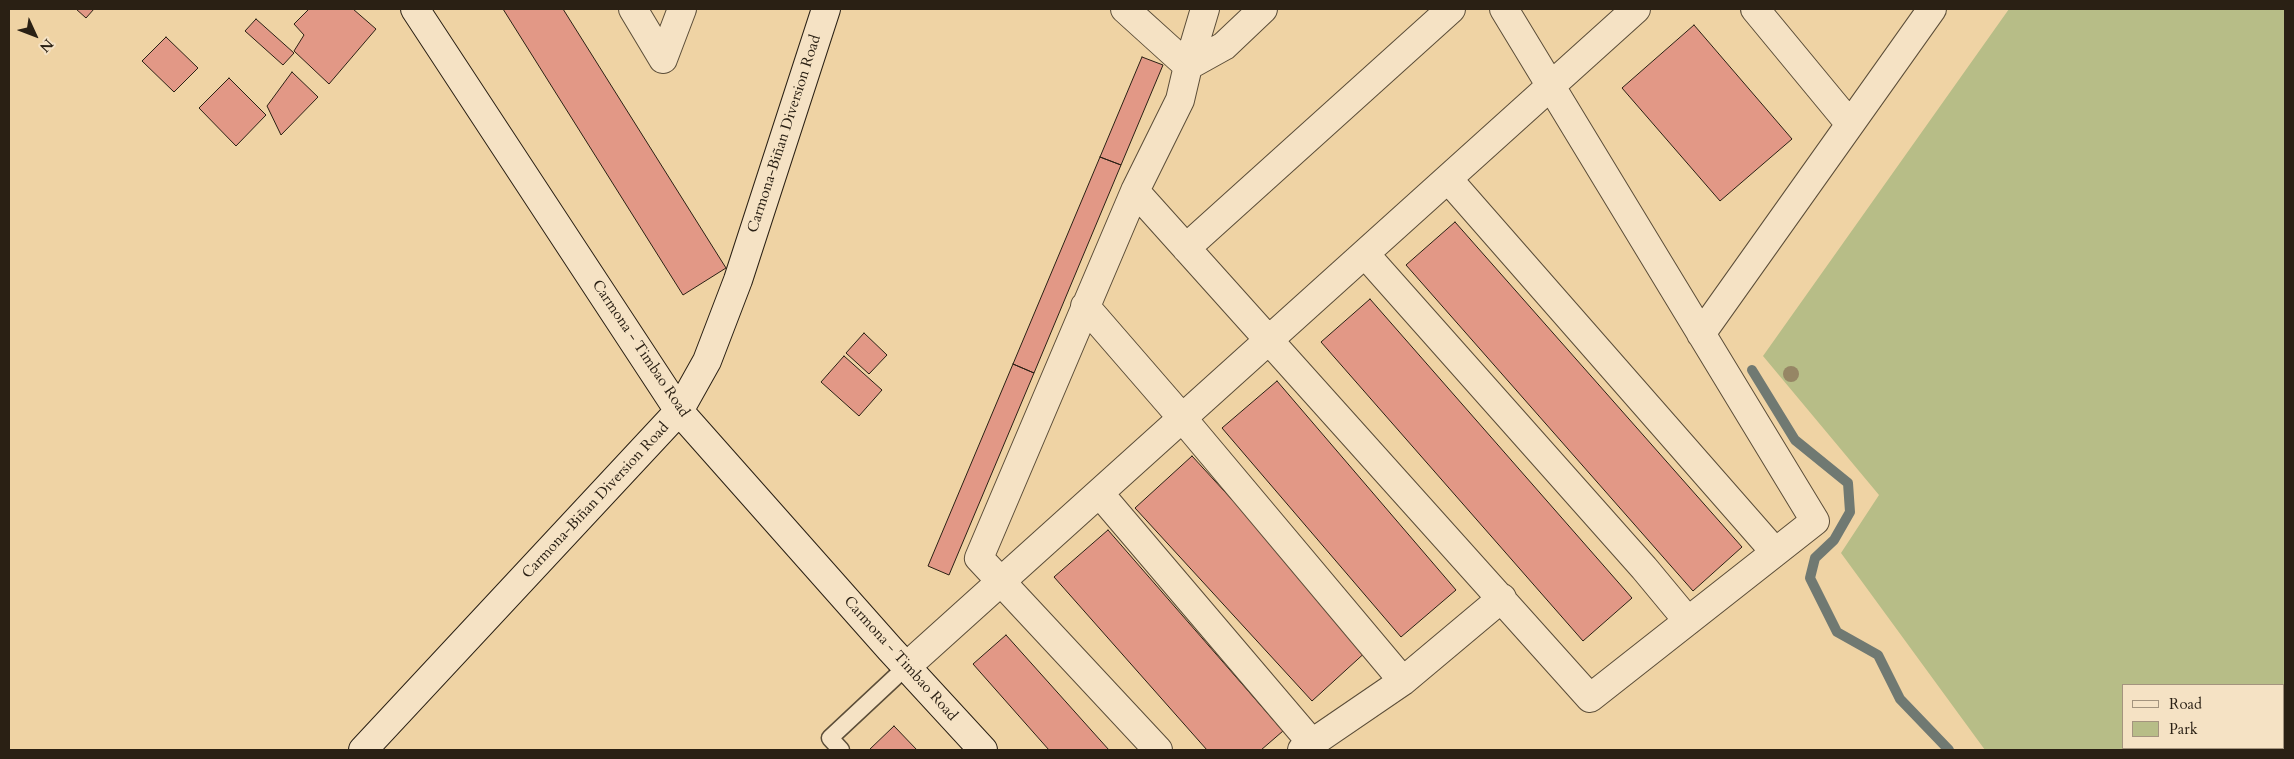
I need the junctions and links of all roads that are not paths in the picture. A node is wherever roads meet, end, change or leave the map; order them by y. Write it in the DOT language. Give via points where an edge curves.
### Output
graph roads {
  1 [pos="415,9"];
  2 [pos="633,9"];
  3 [pos="682,9"];
  4 [pos="826,9"];
  5 [pos="1125,9"];
  6 [pos="1205,9"];
  7 [pos="1263,9"];
  8 [pos="1451,9"];
  9 [pos="1504,9"];
  10 [pos="1636,9"];
  11 [pos="1755,9"];
  12 [pos="1918,15"];
  13 [pos="1188,66"];
  14 [pos="1551,86"];
  15 [pos="1850,124"];
  16 [pos="1448,179"];
  17 [pos="1135,191"];
  18 [pos="1186,248"];
  19 [pos="1365,254"];
  20 [pos="1085,306"];
  21 [pos="1701,334"];
  22 [pos="1269,340"];
  23 [pos="679,411"];
  24 [pos="1183,418"];
  25 [pos="1100,494"];
  26 [pos="1776,552"];
  27 [pos="1002,582"];
  28 [pos="1502,598"];
  29 [pos="1688,621"];
  30 [pos="906,667"];
  31 [pos="1403,681"];
  32 [pos="1306,746"];
  33 [pos="978,749"];
  34 [pos="362,750"];
  35 [pos="841,750"];
  36 [pos="1158,750"];
  1 -- 23 [label="street, Carmona - Timbao Road"];
  2 -- 3 [label="street" via="663,59"];
  4 -- 23 [label="street, Carmona-Biñan Diversion Road" via="738,280 707,361"];
  5 -- 13 [label="street"];
  6 -- 13 [label="street"];
  7 -- 13 [label="street" via="1224,46"];
  8 -- 18 [label="street"];
  9 -- 14 [label="street"];
  10 -- 14 [label="street"];
  11 -- 15 [label="street"];
  12 -- 15 [label="street"];
  13 -- 17 [label="street" via="1180,100"];
  14 -- 16 [label="street"];
  14 -- 21 [label="street"];
  15 -- 21 [label="street"];
  16 -- 19 [label="street"];
  16 -- 26 [label="street"];
  17 -- 18 [label="street"];
  17 -- 20 [label="street"];
  18 -- 22 [label="street"];
  19 -- 22 [label="street"];
  19 -- 29 [label="street"];
  20 -- 24 [label="street"];
  20 -- 27 [label="street" via="979,558"];
  21 -- 26 [label="street" via="1815,521"];
  22 -- 24 [label="street"];
  22 -- 28 [label="street"];
  23 -- 30 [label="street, Carmona - Timbao Road"];
  23 -- 34 [label="street, Carmona-Biñan Diversion Road"];
  24 -- 25 [label="street"];
  24 -- 31 [label="street"];
  25 -- 27 [label="street"];
  25 -- 32 [label="street"];
  26 -- 29 [label="street"];
  27 -- 30 [label="street"];
  27 -- 36 [label="street"];
  28 -- 29 [label="street" via="1590,698"];
  28 -- 31 [label="street"];
  30 -- 33 [label="street, Carmona - Timbao Road"];
  30 -- 35 [label="lane" via="830,738"];
  31 -- 32 [label="street"];
}
